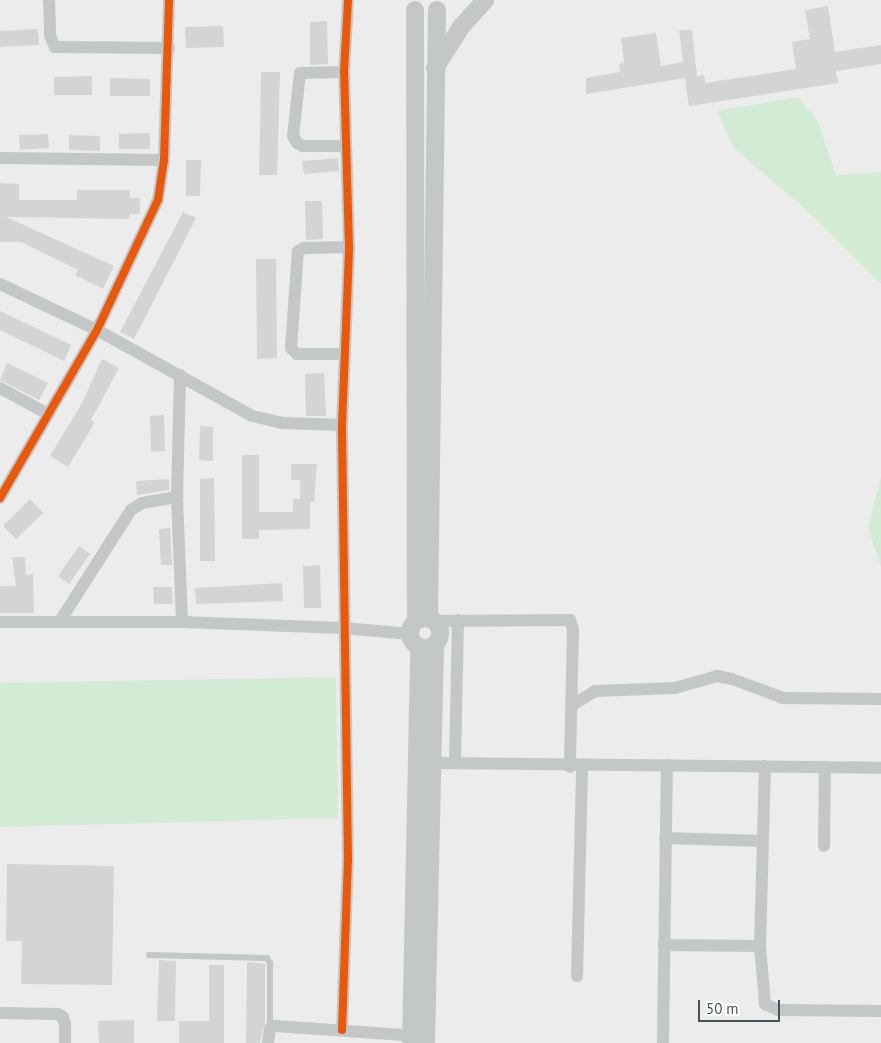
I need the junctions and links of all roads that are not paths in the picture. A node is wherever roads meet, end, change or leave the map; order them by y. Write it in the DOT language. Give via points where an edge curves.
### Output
graph roads {
  1 [pos="48,0"];
  2 [pos="169,0"];
  3 [pos="348,0"];
  4 [pos="485,0"];
  5 [pos="410,5"];
  6 [pos="442,5"];
  7 [pos="169,48"];
  8 [pos="434,70"];
  9 [pos="344,72"];
  10 [pos="346,146"];
  11 [pos="0,158"];
  12 [pos="164,160"];
  13 [pos="349,247"];
  14 [pos="0,284"];
  15 [pos="97,330"];
  16 [pos="345,354"];
  17 [pos="180,374"];
  18 [pos="0,388"];
  19 [pos="48,414"];
  20 [pos="342,425"];
  21 [pos="177,496"];
  22 [pos="0,498"];
  23 [pos="458,620"];
  24 [pos="60,621"];
  25 [pos="0,622"];
  26 [pos="182,622"];
  27 [pos="344,628"];
  28 [pos="424,631"];
  29 [pos="881,699"];
  30 [pos="572,705"];
  31 [pos="431,763"];
  32 [pos="455,764"];
  33 [pos="667,766"];
  34 [pos="765,766"];
  35 [pos="576,767"];
  36 [pos="824,767"];
  37 [pos="881,768"];
  38 [pos="665,838"];
  39 [pos="762,841"];
  40 [pos="824,846"];
  41 [pos="664,945"];
  42 [pos="760,946"];
  43 [pos="148,955"];
  44 [pos="577,976"];
  45 [pos="881,1010"];
  46 [pos="0,1013"];
  47 [pos="270,1028"];
  48 [pos="342,1030"];
  49 [pos="419,1039"];
  50 [pos="65,1043"];
  51 [pos="268,1043"];
  52 [pos="663,1043"];
  1 -- 7 [label="street" via="50,36 54,47"];
  2 -- 7 [label="street"];
  3 -- 9 [label="street"];
  4 -- 8 [label="main road" via="461,27"];
  5 -- 6 [label="main road" via="426,13"];
  5 -- 28 [label="main road"];
  6 -- 8 [label="main road"];
  7 -- 12 [label="street"];
  8 -- 28 [label="main road"];
  9 -- 10 [label="street"];
  9 -- 10 [label="street" via="300,73 293,136 296,144 303,146"];
  10 -- 13 [label="street"];
  11 -- 12 [label="street"];
  12 -- 15 [label="street" via="158,200"];
  13 -- 16 [label="street"];
  13 -- 16 [label="street" via="304,248 298,251 291,348 297,354"];
  14 -- 15 [label="street"];
  15 -- 17 [label="street"];
  15 -- 19 [label="street"];
  16 -- 20 [label="street"];
  17 -- 20 [label="street" via="261,419"];
  17 -- 21 [label="street"];
  18 -- 19 [label="street"];
  19 -- 22 [label="street"];
  20 -- 27 [label="street"];
  21 -- 24 [label="street" via="142,503 131,510"];
  21 -- 26 [label="street"];
  23 -- 28 [label="street"];
  23 -- 30 [label="street" via="570,620 573,630"];
  23 -- 32 [label="street"];
  24 -- 25 [label="street"];
  24 -- 26 [label="street"];
  26 -- 27 [label="street"];
  27 -- 28 [label="street"];
  27 -- 48 [label="street" via="348,861"];
  28 -- 31 [label="main road"];
  28 -- 49 [label="main road"];
  29 -- 30 [label="street" via="783,698 717,676 675,688 595,691"];
  30 -- 35 [label="street"];
  31 -- 32 [label="street"];
  31 -- 49 [label="main road"];
  32 -- 35 [label="street"];
  33 -- 34 [label="street"];
  33 -- 35 [label="street"];
  33 -- 38 [label="street"];
  34 -- 36 [label="street"];
  34 -- 39 [label="street"];
  35 -- 44 [label="street"];
  36 -- 37 [label="street"];
  36 -- 40 [label="street"];
  38 -- 39 [label="street"];
  38 -- 41 [label="street"];
  39 -- 42 [label="street"];
  41 -- 42 [label="street"];
  41 -- 52 [label="street"];
  42 -- 45 [label="street" via="762,996 771,1009"];
  43 -- 47 [label="lane" via="267,958 270,963"];
  46 -- 50 [label="street" via="58,1014 63,1017 65,1025"];
  47 -- 48 [label="street" via="283,1025"];
  47 -- 51 [label="street"];
  48 -- 49 [label="street"];
}
